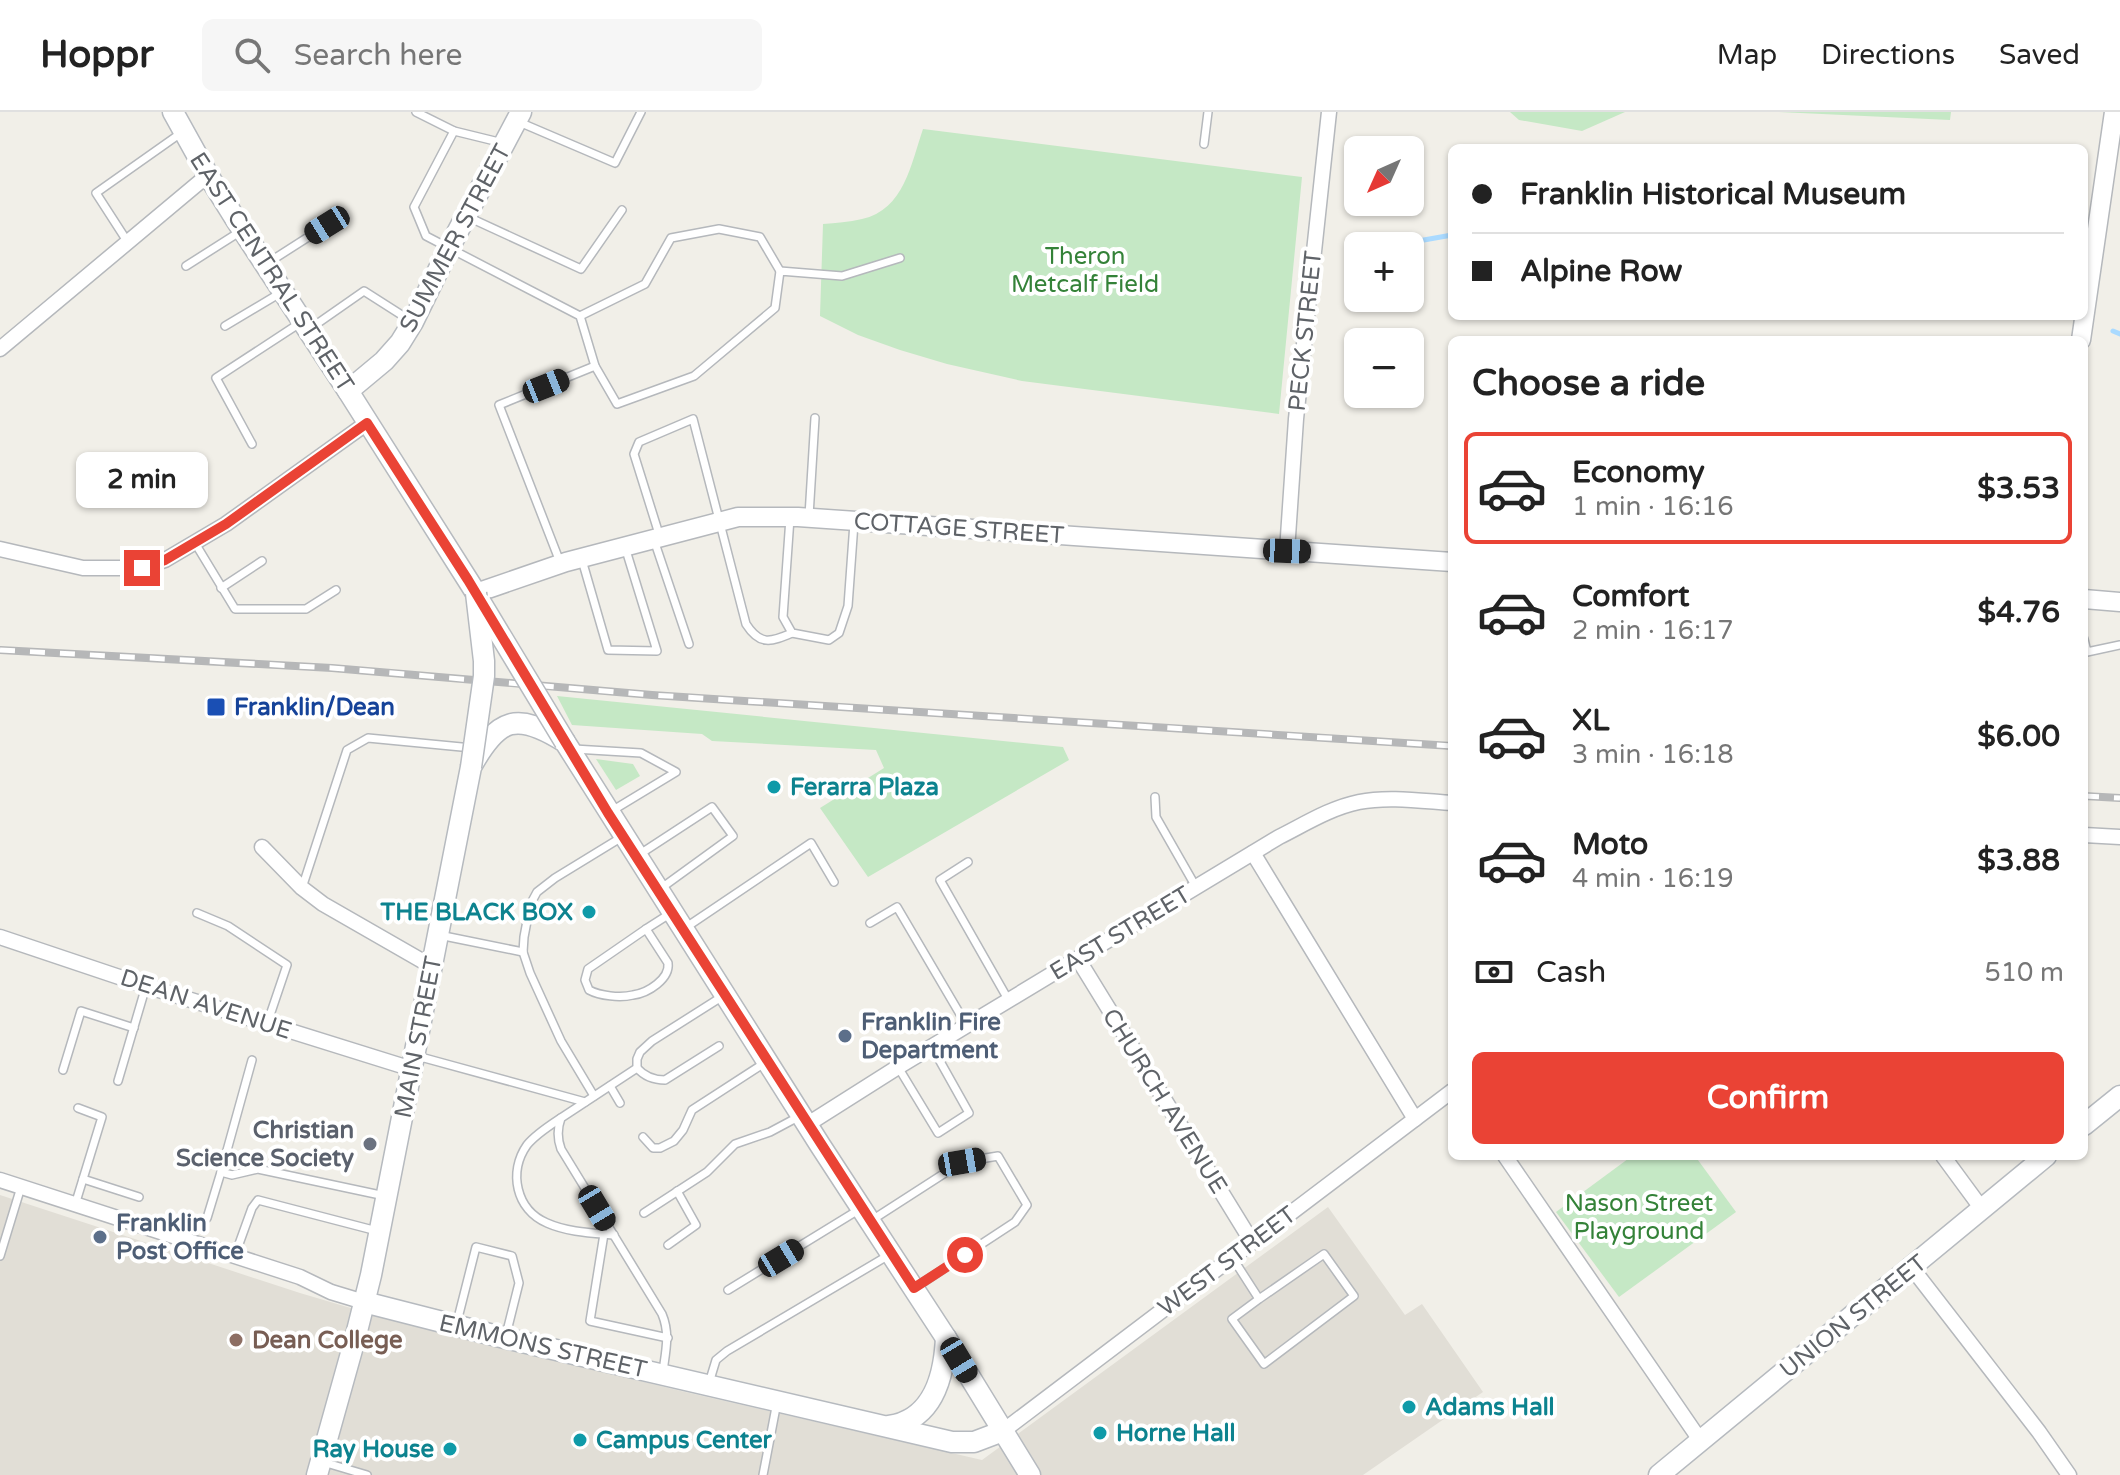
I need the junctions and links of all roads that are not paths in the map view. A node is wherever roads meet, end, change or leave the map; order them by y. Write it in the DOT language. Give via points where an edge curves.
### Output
graph roads {
  1 [pos="173,112"];
  2 [pos="416,112"];
  3 [pos="641,112"];
  4 [pos="1208,112"];
  5 [pos="1329,112"];
  6 [pos="519,117"];
  7 [pos="2115,121"];
  8 [pos="454,131"];
  9 [pos="183,132"];
  10 [pos="505,143"];
  11 [pos="1204,144"];
  12 [pos="208,175"];
  13 [pos="622,210"];
  14 [pos="466,216"];
  15 [pos="327,225"];
  16 [pos="243,230"];
  17 [pos="127,241"];
  18 [pos="449,248"];
  19 [pos="900,258"];
  20 [pos="265,265"];
  21 [pos="186,266"];
  22 [pos="780,271"];
  23 [pos="282,292"];
  24 [pos="2088,295"];
  25 [pos="580,316"];
  26 [pos="413,322"];
  27 [pos="225,326"];
  28 [pos="305,326"];
  29 [pos="0,349"];
  30 [pos="595,366"];
  31 [pos="348,391"];
  32 [pos="815,418"];
  33 [pos="367,423"];
  34 [pos="252,444"];
  35 [pos="800,518"];
  36 [pos="720,521"];
  37 [pos="854,521"];
  38 [pos="657,537"];
  39 [pos="195,543"];
  40 [pos="625,546"];
  41 [pos="0,549"];
  42 [pos="1287,551"];
  43 [pos="581,558"];
  44 [pos="262,561"];
  45 [pos="1448,562"];
  46 [pos="560,564"];
  47 [pos="221,588"];
  48 [pos="336,590"];
  49 [pos="476,593"];
  50 [pos="2088,599"];
  51 [pos="2120,602"];
  52 [pos="792,633"];
  53 [pos="689,644"];
  54 [pos="2120,645"];
  55 [pos="2088,652"];
  56 [pos="567,745"];
  57 [pos="473,758"];
  58 [pos="1155,797"];
  59 [pos="1448,803"];
  60 [pos="608,813"];
  61 [pos="2088,835"];
  62 [pos="623,836"];
  63 [pos="2120,837"];
  64 [pos="262,847"];
  65 [pos="1253,853"];
  66 [pos="636,856"];
  67 [pos="968,862"];
  68 [pos="834,882"];
  69 [pos="1196,887"];
  70 [pos="302,888"];
  71 [pos="658,890"];
  72 [pos="197,913"];
  73 [pos="678,921"];
  74 [pos="870,923"];
  75 [pos="646,929"];
  76 [pos="438,935"];
  77 [pos="0,937"];
  78 [pos="523,952"];
  79 [pos="1078,959"];
  80 [pos="431,966"];
  81 [pos="146,986"];
  82 [pos="725,995"];
  83 [pos="1009,1001"];
  84 [pos="267,1024"];
  85 [pos="967,1026"];
  86 [pos="134,1028"];
  87 [pos="719,1046"];
  88 [pos="932,1047"];
  89 [pos="252,1060"];
  90 [pos="767,1061"];
  91 [pos="414,1062"];
  92 [pos="898,1067"];
  93 [pos="637,1068"];
  94 [pos="63,1070"];
  95 [pos="118,1081"];
  96 [pos="610,1086"];
  97 [pos="1448,1094"];
  98 [pos="594,1096"];
  99 [pos="2120,1096"];
  100 [pos="585,1102"];
  101 [pos="620,1103"];
  102 [pos="78,1108"];
  103 [pos="561,1118"];
  104 [pos="805,1119"];
  105 [pos="1415,1119"];
  106 [pos="2088,1122"];
  107 [pos="643,1137"];
  108 [pos="1508,1160"];
  109 [pos="1946,1160"];
  110 [pos="2041,1160"];
  111 [pos="221,1172"];
  112 [pos="83,1179"];
  113 [pos="0,1180"];
  114 [pos="21,1187"];
  115 [pos="677,1191"];
  116 [pos="388,1196"];
  117 [pos="139,1197"];
  118 [pos="75,1205"];
  119 [pos="1982,1209"];
  120 [pos="644,1213"];
  121 [pos="866,1215"];
  122 [pos="207,1218"];
  123 [pos="379,1232"];
  124 [pos="609,1235"];
  125 [pos="1252,1242"];
  126 [pos="668,1245"];
  127 [pos="891,1253"];
  128 [pos="235,1255"];
  129 [pos="0,1256"];
  130 [pos="1232,1257"];
  131 [pos="1912,1268"];
  132 [pos="914,1288"];
  133 [pos="728,1290"];
  134 [pos="1259,1299"];
  135 [pos="364,1302"];
  136 [pos="456,1326"];
  137 [pos="505,1338"];
  138 [pos="668,1338"];
  139 [pos="946,1338"];
  140 [pos="663,1374"];
  141 [pos="709,1384"];
  142 [pos="777,1400"];
  143 [pos="887,1426"];
  144 [pos="1003,1431"];
  145 [pos="1700,1440"];
  146 [pos="318,1468"];
  147 [pos="367,1475"];
  148 [pos="763,1475"];
  149 [pos="1030,1475"];
  150 [pos="1659,1475"];
  151 [pos="2069,1475"];
  1 -- 9 [label="main road, EAST CENTRAL STREET"];
  2 -- 8 [label="lane"];
  3 -- 6 [label="lane" via="615,163"];
  4 -- 11 [label="lane"];
  5 -- 42 [label="street, PECK STREET"];
  6 -- 10 [label="main road, SUMMER STREET"];
  7 -- 24 [label="street"];
  8 -- 10 [label="lane"];
  8 -- 18 [label="lane" via="414,207 426,236"];
  9 -- 12 [label="main road, EAST CENTRAL STREET"];
  9 -- 17 [label="lane" via="96,193"];
  10 -- 14 [label="main road, SUMMER STREET"];
  12 -- 16 [label="main road, EAST CENTRAL STREET"];
  12 -- 17 [label="street"];
  13 -- 14 [label="lane" via="581,269"];
  14 -- 18 [label="main road, SUMMER STREET"];
  15 -- 20 [label="lane"];
  16 -- 20 [label="main road, EAST CENTRAL STREET"];
  16 -- 21 [label="lane"];
  17 -- 29 [label="street"];
  18 -- 25 [label="lane"];
  18 -- 26 [label="main road, SUMMER STREET"];
  19 -- 22 [label="lane" via="842,276"];
  20 -- 23 [label="main road, EAST CENTRAL STREET"];
  22 -- 25 [label="lane" via="760,237 719,229 671,238 645,284"];
  22 -- 30 [label="lane" via="775,308 694,376 617,404"];
  23 -- 27 [label="lane"];
  23 -- 28 [label="main road, EAST CENTRAL STREET"];
  25 -- 30 [label="lane"];
  26 -- 28 [label="lane" via="364,291"];
  26 -- 31 [label="main road, SUMMER STREET" via="384,361"];
  28 -- 31 [label="main road, EAST CENTRAL STREET"];
  28 -- 34 [label="lane" via="216,378"];
  30 -- 46 [label="lane" via="499,405"];
  31 -- 33 [label="main road, EAST CENTRAL STREET"];
  32 -- 35 [label="lane"];
  33 -- 39 [label="street"];
  33 -- 49 [label="main road, EAST CENTRAL STREET"];
  35 -- 36 [label="street, COTTAGE STREET"];
  35 -- 37 [label="street, COTTAGE STREET"];
  35 -- 52 [label="lane" via="783,617"];
  36 -- 38 [label="street, COTTAGE STREET"];
  36 -- 38 [label="lane" via="693,419 639,442 634,454"];
  36 -- 52 [label="lane" via="746,624 764,641"];
  37 -- 42 [label="street, COTTAGE STREET"];
  37 -- 52 [label="lane" via="848,606 839,633 829,640"];
  38 -- 40 [label="street, COTTAGE STREET"];
  38 -- 53 [label="lane"];
  39 -- 41 [label="street" via="142,568 83,568"];
  39 -- 47 [label="lane"];
  40 -- 43 [label="street, COTTAGE STREET"];
  40 -- 43 [label="lane" via="657,651 608,650"];
  42 -- 45 [label="street, COTTAGE STREET"];
  43 -- 46 [label="street, COTTAGE STREET"];
  44 -- 47 [label="lane"];
  46 -- 49 [label="street, COTTAGE STREET"];
  47 -- 48 [label="lane" via="235,609 306,609"];
  49 -- 56 [label="main road, EAST CENTRAL STREET, bridge"];
  49 -- 57 [label="main road, MAIN STREET, bridge" via="484,676"];
  50 -- 51 [label="street"];
  54 -- 55 [label="lane"];
  56 -- 57 [label="main road, bridge" via="542,728 516,724 488,738"];
  56 -- 60 [label="main road, EAST CENTRAL STREET"];
  56 -- 60 [label="lane" via="641,753 676,772"];
  57 -- 70 [label="lane" via="368,738 347,750"];
  57 -- 76 [label="main road, MAIN STREET"];
  58 -- 69 [label="lane" via="1156,817"];
  59 -- 65 [label="street, EAST STREET" via="1358,802"];
  60 -- 62 [label="main road, EAST CENTRAL STREET"];
  61 -- 63 [label="street"];
  62 -- 66 [label="main road, EAST CENTRAL STREET"];
  62 -- 78 [label="lane" via="537,892"];
  64 -- 70 [label="street"];
  65 -- 69 [label="street, EAST STREET"];
  65 -- 105 [label="street"];
  66 -- 71 [label="main road, EAST CENTRAL STREET"];
  66 -- 71 [label="lane" via="712,807 733,836"];
  67 -- 83 [label="lane" via="940,880"];
  68 -- 73 [label="lane" via="811,843"];
  69 -- 79 [label="street, EAST STREET"];
  70 -- 80 [label="street"];
  71 -- 73 [label="main road, EAST CENTRAL STREET"];
  72 -- 84 [label="lane" via="228,926 287,965"];
  73 -- 75 [label="lane"];
  73 -- 82 [label="main road, EAST CENTRAL STREET"];
  74 -- 85 [label="lane" via="897,907"];
  75 -- 75 [label="lane" via="588,969 589,990 632,996 665,977 668,963"];
  76 -- 78 [label="lane"];
  76 -- 80 [label="main road, MAIN STREET"];
  77 -- 81 [label="street, DEAN AVENUE"];
  78 -- 98 [label="lane" via="552,1023"];
  79 -- 83 [label="street, EAST STREET"];
  79 -- 125 [label="street, CHURCH AVENUE"];
  80 -- 91 [label="main road, MAIN STREET"];
  81 -- 84 [label="street, DEAN AVENUE"];
  81 -- 86 [label="lane"];
  82 -- 90 [label="main road, EAST CENTRAL STREET"];
  82 -- 93 [label="lane" via="652,1041 640,1052"];
  83 -- 85 [label="street, EAST STREET"];
  84 -- 91 [label="street, DEAN AVENUE"];
  85 -- 88 [label="street, EAST STREET"];
  86 -- 94 [label="lane" via="81,1011"];
  86 -- 95 [label="lane"];
  87 -- 93 [label="lane" via="665,1080 643,1075"];
  88 -- 92 [label="street, EAST STREET"];
  88 -- 92 [label="lane" via="969,1113 938,1133"];
  89 -- 111 [label="lane"];
  90 -- 104 [label="main road, EAST CENTRAL STREET"];
  90 -- 107 [label="lane" via="692,1110 679,1137 669,1144 653,1148"];
  91 -- 100 [label="lane"];
  91 -- 116 [label="main road, MAIN STREET"];
  92 -- 104 [label="street, EAST STREET"];
  93 -- 96 [label="lane"];
  96 -- 98 [label="lane"];
  96 -- 101 [label="lane"];
  97 -- 105 [label="street, WEST STREET"];
  98 -- 100 [label="lane"];
  99 -- 106 [label="main road"];
  100 -- 103 [label="lane"];
  102 -- 112 [label="lane" via="102,1117"];
  103 -- 124 [label="lane" via="561,1149"];
  103 -- 124 [label="lane" via="524,1150 516,1174 519,1195 530,1212 547,1223"];
  104 -- 115 [label="lane" via="735,1144 707,1172"];
  104 -- 121 [label="main road, EAST CENTRAL STREET"];
  105 -- 125 [label="street, WEST STREET"];
  108 -- 145 [label="street"];
  109 -- 119 [label="street"];
  110 -- 119 [label="main road, UNION STREET"];
  111 -- 116 [label="lane" via="258,1169"];
  111 -- 122 [label="lane"];
  112 -- 117 [label="lane"];
  112 -- 118 [label="lane"];
  113 -- 114 [label="street, EMMONS STREET"];
  114 -- 118 [label="street, EMMONS STREET"];
  114 -- 129 [label="lane"];
  115 -- 120 [label="lane"];
  115 -- 126 [label="lane" via="696,1225"];
  116 -- 123 [label="main road, MAIN STREET"];
  118 -- 128 [label="street, EMMONS STREET"];
  119 -- 131 [label="main road, UNION STREET"];
  121 -- 127 [label="main road, EAST CENTRAL STREET"];
  121 -- 132 [label="lane" via="962,1162 998,1156 1027,1205 1015,1222"];
  121 -- 133 [label="lane"];
  123 -- 128 [label="lane" via="258,1200"];
  123 -- 135 [label="main road, MAIN STREET"];
  124 -- 138 [label="lane" via="658,1306"];
  124 -- 138 [label="lane" via="590,1321"];
  125 -- 130 [label="street, WEST STREET"];
  127 -- 132 [label="main road, EAST CENTRAL STREET"];
  127 -- 141 [label="lane" via="727,1351 716,1360"];
  128 -- 135 [label="street, EMMONS STREET"];
  130 -- 134 [label="lane"];
  130 -- 144 [label="street, WEST STREET"];
  131 -- 145 [label="main road, UNION STREET"];
  131 -- 151 [label="street"];
  132 -- 139 [label="main road, EAST CENTRAL STREET"];
  134 -- 134 [label="lane" via="1232,1319 1264,1364 1354,1296 1324,1254"];
  135 -- 136 [label="main road, EMMONS STREET"];
  135 -- 146 [label="main road, MAIN STREET"];
  136 -- 137 [label="main road, EMMONS STREET"];
  136 -- 137 [label="lane" via="476,1247 512,1256 519,1283"];
  137 -- 140 [label="main road, EMMONS STREET"];
  138 -- 140 [label="lane"];
  139 -- 143 [label="main road" via="942,1371 929,1403 905,1422"];
  139 -- 144 [label="main road, EAST CENTRAL STREET"];
  140 -- 141 [label="main road, EMMONS STREET"];
  141 -- 142 [label="main road, EMMONS STREET"];
  142 -- 143 [label="main road, EMMONS STREET"];
  142 -- 148 [label="lane"];
  143 -- 144 [label="main road, EMMONS STREET" via="965,1443"];
  144 -- 149 [label="main road, EAST CENTRAL STREET"];
  145 -- 150 [label="main road, UNION STREET"];
  146 -- 147 [label="lane"];
}
